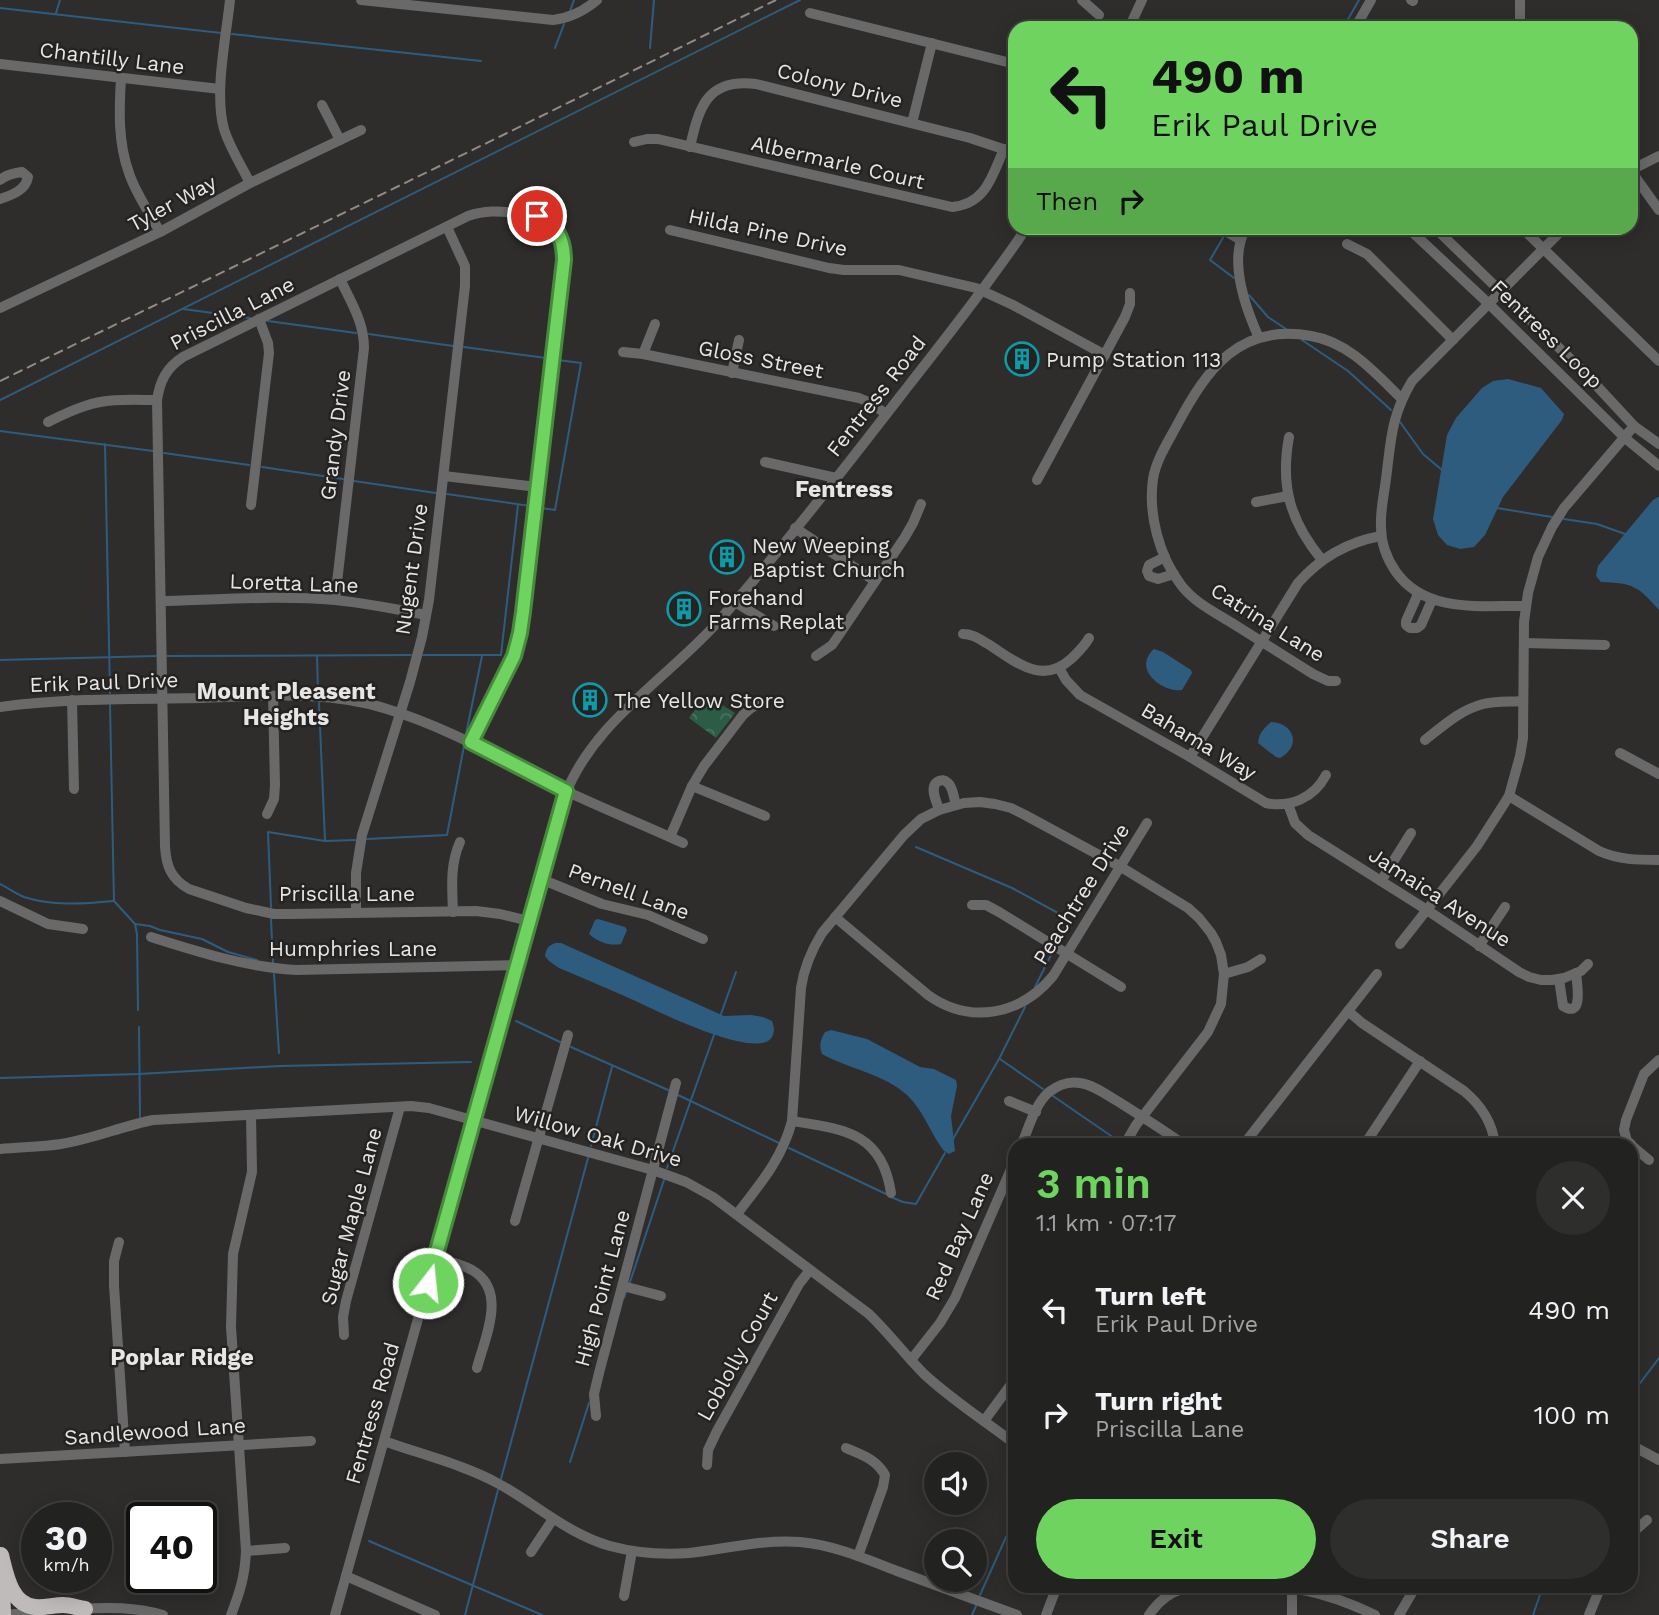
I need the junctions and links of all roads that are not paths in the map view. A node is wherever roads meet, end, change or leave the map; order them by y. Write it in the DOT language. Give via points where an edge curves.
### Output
graph roads {
  1 [pos="230,0"];
  2 [pos="361,0"];
  3 [pos="597,0"];
  4 [pos="1083,0"];
  5 [pos="1142,0"];
  6 [pos="1371,0"];
  7 [pos="1520,0"];
  8 [pos="388,1"];
  9 [pos="810,13"];
  10 [pos="1099,15"];
  11 [pos="1132,21"];
  12 [pos="1359,21"];
  13 [pos="1520,21"];
  14 [pos="932,43"];
  15 [pos="1008,62"];
  16 [pos="0,64"];
  17 [pos="121,79"];
  18 [pos="220,89"];
  19 [pos="322,105"];
  20 [pos="912,123"];
  21 [pos="361,130"];
  22 [pos="340,140"];
  23 [pos="634,142"];
  24 [pos="690,147"];
  25 [pos="1008,150"];
  26 [pos="1008,154"];
  27 [pos="1659,156"];
  28 [pos="1638,166"];
  29 [pos="2,174"];
  30 [pos="1638,180"];
  31 [pos="250,183"];
  32 [pos="0,199"];
  33 [pos="1659,210"];
  34 [pos="447,227"];
  35 [pos="670,230"];
  36 [pos="160,232"];
  37 [pos="1021,235"];
  38 [pos="1232,235"];
  39 [pos="1242,235"];
  40 [pos="1415,235"];
  41 [pos="1442,235"];
  42 [pos="1529,235"];
  43 [pos="1557,235"];
  44 [pos="1239,239"];
  45 [pos="1348,244"];
  46 [pos="1543,248"];
  47 [pos="340,279"];
  48 [pos="982,290"];
  49 [pos="1501,291"];
  50 [pos="1130,293"];
  51 [pos="1489,304"];
  52 [pos="0,309"];
  53 [pos="259,319"];
  54 [pos="656,324"];
  55 [pos="1259,338"];
  56 [pos="1454,340"];
  57 [pos="739,341"];
  58 [pos="623,352"];
  59 [pos="643,354"];
  60 [pos="1105,355"];
  61 [pos="1659,361"];
  62 [pos="732,373"];
  63 [pos="1402,398"];
  64 [pos="157,400"];
  65 [pos="886,414"];
  66 [pos="48,422"];
  67 [pos="1634,426"];
  68 [pos="1289,437"];
  69 [pos="1625,438"];
  70 [pos="1659,444"];
  71 [pos="765,463"];
  72 [pos="1659,466"];
  73 [pos="444,476"];
  74 [pos="836,478"];
  75 [pos="1037,480"];
  76 [pos="537,487"];
  77 [pos="1288,496"];
  78 [pos="1255,502"];
  79 [pos="920,504"];
  80 [pos="251,505"];
  81 [pos="795,528"];
  82 [pos="1381,536"];
  83 [pos="1165,557"];
  84 [pos="1321,560"];
  85 [pos="1174,574"];
  86 [pos="875,581"];
  87 [pos="1418,594"];
  88 [pos="335,600"];
  89 [pos="1432,600"];
  90 [pos="161,601"];
  91 [pos="735,602"];
  92 [pos="1526,606"];
  93 [pos="426,615"];
  94 [pos="774,626"];
  95 [pos="962,634"];
  96 [pos="1089,638"];
  97 [pos="1261,641"];
  98 [pos="1524,643"];
  99 [pos="1605,645"];
  100 [pos="816,656"];
  101 [pos="1059,668"];
  102 [pos="1336,681"];
  103 [pos="273,696"];
  104 [pos="162,698"];
  105 [pos="72,700"];
  106 [pos="1522,701"];
  107 [pos="762,702"];
  108 [pos="0,708"];
  109 [pos="400,713"];
  110 [pos="1425,740"];
  111 [pos="471,742"];
  112 [pos="1620,752"];
  113 [pos="1190,757"];
  114 [pos="1659,774"];
  115 [pos="1326,775"];
  116 [pos="692,786"];
  117 [pos="74,789"];
  118 [pos="566,791"];
  119 [pos="1509,796"];
  120 [pos="1288,804"];
  121 [pos="956,805"];
  122 [pos="939,810"];
  123 [pos="267,814"];
  124 [pos="765,816"];
  125 [pos="1147,823"];
  126 [pos="1411,833"];
  127 [pos="670,837"];
  128 [pos="460,842"];
  129 [pos="683,843"];
  130 [pos="1659,860"];
  131 [pos="1121,867"];
  132 [pos="541,879"];
  133 [pos="1381,881"];
  134 [pos="0,901"];
  135 [pos="972,905"];
  136 [pos="1505,907"];
  137 [pos="1427,910"];
  138 [pos="453,912"];
  139 [pos="356,913"];
  140 [pos="835,916"];
  141 [pos="529,921"];
  142 [pos="83,929"];
  143 [pos="151,937"];
  144 [pos="703,939"];
  145 [pos="1400,944"];
  146 [pos="1479,946"];
  147 [pos="1068,954"];
  148 [pos="1261,959"];
  149 [pos="1588,964"];
  150 [pos="516,965"];
  151 [pos="1576,973"];
  152 [pos="1224,974"];
  153 [pos="1377,974"];
  154 [pos="1559,979"];
  155 [pos="1121,987"];
  156 [pos="1348,1011"];
  157 [pos="568,1035"];
  158 [pos="1659,1059"];
  159 [pos="1420,1061"];
  160 [pos="676,1083"];
  161 [pos="1009,1101"];
  162 [pos="400,1107"];
  163 [pos="1036,1112"];
  164 [pos="251,1115"];
  165 [pos="1142,1117"];
  166 [pos="474,1120"];
  167 [pos="792,1121"];
  168 [pos="1025,1138"];
  169 [pos="1129,1138"];
  170 [pos="1174,1138"];
  171 [pos="1249,1138"];
  172 [pos="1369,1138"];
  173 [pos="1493,1138"];
  174 [pos="1626,1138"];
  175 [pos="539,1139"];
  176 [pos="0,1149"];
  177 [pos="1638,1151"];
  178 [pos="1648,1160"];
  179 [pos="653,1170"];
  180 [pos="1008,1176"];
  181 [pos="891,1193"];
  182 [pos="737,1214"];
  183 [pos="516,1221"];
  184 [pos="119,1242"];
  185 [pos="435,1257"];
  186 [pos="810,1270"];
  187 [pos="622,1286"];
  188 [pos="661,1296"];
  189 [pos="344,1335"];
  190 [pos="911,1360"];
  191 [pos="477,1368"];
  192 [pos="1008,1388"];
  193 [pos="596,1416"];
  194 [pos="984,1420"];
  195 [pos="1008,1439"];
  196 [pos="312,1441"];
  197 [pos="384,1441"];
  198 [pos="239,1444"];
  199 [pos="846,1448"];
  200 [pos="1638,1449"];
  201 [pos="125,1452"];
  202 [pos="0,1459"];
  203 [pos="1659,1460"];
  204 [pos="707,1465"];
  205 [pos="553,1519"];
  206 [pos="1647,1520"];
  207 [pos="1638,1528"];
  208 [pos="285,1548"];
  209 [pos="246,1550"];
  210 [pos="632,1551"];
  211 [pos="531,1552"];
  212 [pos="0,1553"];
  213 [pos="858,1556"];
  214 [pos="346,1576"];
  215 [pos="924,1577"];
  216 [pos="966,1592"];
  217 [pos="1054,1593"];
  218 [pos="1174,1593"];
  219 [pos="1292,1593"];
  220 [pos="1321,1593"];
  221 [pos="1412,1593"];
  222 [pos="1598,1593"];
  223 [pos="624,1596"];
  224 [pos="408,1603"];
  225 [pos="85,1609"];
  226 [pos="38,1614"];
  227 [pos="4,1615"];
  228 [pos="163,1615"];
  229 [pos="231,1615"];
  230 [pos="335,1615"];
  231 [pos="403,1615"];
  232 [pos="435,1615"];
  233 [pos="1017,1615"];
  234 [pos="1046,1615"];
  235 [pos="1149,1615"];
  236 [pos="1292,1615"];
  237 [pos="1375,1615"];
  238 [pos="1399,1615"];
  239 [pos="1589,1615"];
  1 -- 18 [label="street"];
  2 -- 8 [label="street"];
  3 -- 8 [label="street" via="568,18 553,20"];
  4 -- 10 [label="street"];
  5 -- 11 [label="street"];
  6 -- 12 [label="street"];
  7 -- 13 [label="street"];
  9 -- 14 [label="street"];
  14 -- 15 [label="street"];
  14 -- 20 [label="street"];
  16 -- 17 [label="street, Chantilly Lane"];
  17 -- 18 [label="street, Chantilly Lane"];
  17 -- 36 [label="street" via="121,136 129,173"];
  18 -- 31 [label="street" via="224,130"];
  19 -- 22 [label="street"];
  20 -- 24 [label="street, Colony Drive" via="740,82 719,89 705,102"];
  20 -- 25 [label="street, Colony Drive"];
  21 -- 22 [label="street, Tyler Way"];
  22 -- 31 [label="street, Tyler Way"];
  23 -- 24 [label="street, Albermarle Court" via="658,139"];
  24 -- 26 [label="street, Albermarle Court" via="952,207 981,195"];
  27 -- 28 [label="street"];
  29 -- 32 [label="street" via="22,172 28,181 23,189"];
  30 -- 33 [label="street"];
  31 -- 36 [label="street, Tyler Way"];
  34 -- 47 [label="street, Priscilla Lane"];
  34 -- 73 [label="street, Nugent Drive" via="466,276"];
  34 -- 76 [label="street, Priscilla Lane" via="484,211 528,214 551,223 562,240 564,260"];
  35 -- 48 [label="street, Hilda Pine Drive" via="829,268 899,270"];
  36 -- 52 [label="street, Tyler Way"];
  37 -- 48 [label="street, Fentress Road"];
  38 -- 44 [label="street"];
  39 -- 44 [label="street"];
  40 -- 51 [label="street, Fentress Loop"];
  41 -- 49 [label="street, Fentress Loop"];
  42 -- 46 [label="street"];
  43 -- 46 [label="street"];
  44 -- 55 [label="street" via="1242,291"];
  45 -- 56 [label="street" via="1367,254"];
  46 -- 49 [label="street"];
  46 -- 61 [label="street"];
  47 -- 53 [label="street, Priscilla Lane"];
  47 -- 88 [label="street, Grandy Drive" via="358,315 364,348"];
  48 -- 60 [label="street, Hilda Pine Drive"];
  48 -- 65 [label="street, Fentress Road"];
  49 -- 51 [label="street"];
  49 -- 67 [label="street, Fentress Loop"];
  50 -- 60 [label="street" via="1128,311"];
  51 -- 56 [label="street"];
  51 -- 69 [label="street, Fentress Loop"];
  53 -- 64 [label="street, Priscilla Lane" via="172,365 160,383"];
  53 -- 80 [label="street" via="270,353"];
  54 -- 59 [label="street"];
  55 -- 63 [label="street, Catrina Lane" via="1312,336 1338,345"];
  55 -- 83 [label="street, Catrina Lane" via="1213,367 1160,457 1152,505"];
  56 -- 63 [label="street" via="1412,381"];
  57 -- 62 [label="street"];
  58 -- 59 [label="street, Gloss Street"];
  59 -- 62 [label="street, Gloss Street"];
  60 -- 75 [label="street"];
  62 -- 65 [label="street, Gloss Street" via="859,398"];
  63 -- 82 [label="street" via="1393,424"];
  64 -- 66 [label="street" via="97,402"];
  64 -- 90 [label="street, Priscilla Lane"];
  65 -- 74 [label="street, Fentress Road"];
  67 -- 69 [label="street"];
  67 -- 70 [label="street, Fentress Loop"];
  68 -- 77 [label="street" via="1285,466"];
  69 -- 72 [label="street, Fentress Loop"];
  69 -- 92 [label="street" via="1567,503 1552,527 1532,575"];
  71 -- 74 [label="street"];
  73 -- 76 [label="street"];
  73 -- 93 [label="street, Nugent Drive"];
  74 -- 81 [label="street, Fentress Road"];
  76 -- 111 [label="street, Priscilla Lane" via="516,651"];
  77 -- 78 [label="street"];
  77 -- 84 [label="street" via="1300,530"];
  79 -- 86 [label="street" via="909,530"];
  81 -- 86 [label="street"];
  81 -- 91 [label="street, Fentress Road"];
  82 -- 84 [label="street" via="1350,544"];
  82 -- 87 [label="street" via="1391,565"];
  83 -- 85 [label="street, Catrina Lane"];
  83 -- 85 [label="street" via="1149,565 1149,576 1158,579"];
  84 -- 97 [label="street" via="1298,583"];
  85 -- 97 [label="street, Catrina Lane" via="1191,596"];
  86 -- 100 [label="street" via="832,645"];
  87 -- 89 [label="street"];
  87 -- 89 [label="street" via="1406,621 1410,628 1418,628"];
  88 -- 90 [label="street, Loretta Lane"];
  88 -- 93 [label="street, Loretta Lane"];
  89 -- 92 [label="street"];
  90 -- 104 [label="street, Priscilla Lane"];
  91 -- 94 [label="street"];
  91 -- 118 [label="street, Fentress Road" via="605,733 585,756"];
  92 -- 98 [label="street"];
  93 -- 109 [label="street, Nugent Drive"];
  95 -- 101 [label="street" via="975,636 1027,668 1044,672"];
  96 -- 101 [label="street"];
  97 -- 102 [label="street, Catrina Lane" via="1320,678"];
  97 -- 113 [label="street"];
  98 -- 99 [label="street"];
  98 -- 106 [label="street"];
  101 -- 113 [label="street, Bahama Way" via="1080,695"];
  103 -- 104 [label="street, Erik Paul Drive"];
  103 -- 109 [label="street, Erik Paul Drive" via="344,699"];
  103 -- 123 [label="street" via="275,785"];
  104 -- 105 [label="street, Erik Paul Drive"];
  104 -- 139 [label="street, Priscilla Lane" via="165,859 177,881 188,889 261,912"];
  105 -- 108 [label="street, Erik Paul Drive"];
  105 -- 117 [label="street"];
  106 -- 110 [label="street" via="1474,708"];
  106 -- 119 [label="street" via="1523,738"];
  107 -- 116 [label="street" via="743,715"];
  109 -- 111 [label="street, Erik Paul Drive"];
  109 -- 139 [label="street, Nugent Drive" via="362,835"];
  111 -- 118 [label="street, Erik Paul Drive"];
  112 -- 114 [label="street"];
  113 -- 120 [label="street, Bahama Way" via="1256,798"];
  115 -- 120 [label="street" via="1305,798"];
  116 -- 124 [label="street"];
  116 -- 127 [label="street"];
  118 -- 127 [label="street, Erik Paul Drive"];
  118 -- 132 [label="street, Fentress Road"];
  119 -- 130 [label="street" via="1613,857"];
  119 -- 137 [label="street"];
  120 -- 133 [label="street, Jamaica Avenue" via="1301,830"];
  121 -- 122 [label="street"];
  121 -- 122 [label="street" via="950,784 940,780 933,788"];
  121 -- 131 [label="street" via="980,802 1011,808"];
  122 -- 140 [label="street" via="904,835"];
  125 -- 131 [label="street, Peachtree Drive"];
  126 -- 133 [label="street"];
  127 -- 129 [label="street, Erik Paul Drive"];
  128 -- 138 [label="street" via="452,868"];
  131 -- 147 [label="street, Peachtree Drive"];
  131 -- 152 [label="street" via="1199,918 1216,942"];
  132 -- 141 [label="street, Fentress Road"];
  132 -- 144 [label="street, Pernell Lane"];
  133 -- 137 [label="street, Jamaica Avenue"];
  134 -- 142 [label="street" via="48,924"];
  135 -- 147 [label="street" via="993,908"];
  136 -- 146 [label="street"];
  137 -- 145 [label="street"];
  137 -- 146 [label="street, Jamaica Avenue"];
  138 -- 139 [label="street, Priscilla Lane"];
  138 -- 141 [label="street, Priscilla Lane" via="488,912"];
  140 -- 147 [label="street, Peachtree Drive" via="931,997 968,1012 988,1013 1025,1002 1045,986"];
  140 -- 167 [label="street" via="813,947 803,973"];
  141 -- 150 [label="street, Fentress Road"];
  143 -- 150 [label="street, Humphries Lane" via="277,969"];
  146 -- 154 [label="street, Jamaica Avenue" via="1529,977"];
  147 -- 155 [label="street"];
  148 -- 152 [label="street"];
  149 -- 151 [label="street, Jamaica Avenue"];
  150 -- 166 [label="street, Fentress Road"];
  151 -- 154 [label="street, Jamaica Avenue"];
  151 -- 154 [label="street" via="1578,1002 1571,1009 1563,1006"];
  152 -- 165 [label="street" via="1222,1004 1212,1027"];
  153 -- 156 [label="street"];
  156 -- 159 [label="street"];
  156 -- 171 [label="street"];
  157 -- 175 [label="street"];
  158 -- 174 [label="street" via="1644,1074 1624,1130"];
  159 -- 172 [label="street"];
  159 -- 173 [label="street" via="1474,1099 1489,1121"];
  160 -- 179 [label="street, High Point Lane"];
  161 -- 163 [label="street"];
  162 -- 164 [label="street, Willow Oak Drive"];
  162 -- 166 [label="street, Willow Oak Drive" via="429,1108"];
  162 -- 189 [label="street, Sugar Maple Lane" via="346,1301"];
  163 -- 165 [label="street" via="1054,1088 1078,1082"];
  163 -- 168 [label="street"];
  164 -- 176 [label="street, Willow Oak Drive" via="153,1120 61,1144"];
  164 -- 198 [label="street" via="252,1172 232,1266"];
  165 -- 169 [label="street"];
  165 -- 170 [label="street"];
  166 -- 175 [label="street, Willow Oak Drive"];
  166 -- 185 [label="street, Fentress Road"];
  167 -- 181 [label="street" via="841,1129 860,1138 887,1169"];
  167 -- 182 [label="street" via="775,1163"];
  175 -- 179 [label="street, Willow Oak Drive"];
  175 -- 183 [label="street"];
  177 -- 178 [label="street"];
  179 -- 182 [label="street, Willow Oak Drive" via="697,1188"];
  179 -- 187 [label="street, High Point Lane"];
  180 -- 190 [label="street, Red Bay Lane" via="955,1298"];
  182 -- 186 [label="street, Willow Oak Drive"];
  184 -- 201 [label="street" via="114,1286"];
  185 -- 191 [label="street" via="473,1271 489,1289 493,1311"];
  185 -- 197 [label="street, Fentress Road"];
  186 -- 190 [label="street, Willow Oak Drive" via="869,1314"];
  186 -- 204 [label="street, Loblolly Court" via="717,1431"];
  187 -- 188 [label="street"];
  187 -- 193 [label="street, High Point Lane" via="594,1394"];
  190 -- 194 [label="street, Willow Oak Drive"];
  192 -- 194 [label="street"];
  194 -- 195 [label="street, Willow Oak Drive"];
  196 -- 198 [label="street, Sandlewood Lane"];
  197 -- 205 [label="street" via="488,1478"];
  197 -- 214 [label="street, Fentress Road"];
  198 -- 201 [label="street, Sandlewood Lane"];
  198 -- 209 [label="street"];
  199 -- 213 [label="street" via="874,1461 885,1475"];
  200 -- 203 [label="street"];
  201 -- 202 [label="street, Sandlewood Lane"];
  205 -- 210 [label="street" via="609,1546"];
  205 -- 211 [label="street"];
  206 -- 207 [label="street"];
  208 -- 209 [label="street"];
  209 -- 229 [label="street" via="244,1579"];
  210 -- 213 [label="street" via="671,1554 777,1541 822,1545"];
  210 -- 223 [label="street"];
  212 -- 225 [label="highway" via="6,1578 25,1605"];
  212 -- 227 [label="highway"];
  213 -- 215 [label="street"];
  214 -- 224 [label="street"];
  214 -- 230 [label="street, Fentress Road"];
  216 -- 233 [label="street"];
  217 -- 234 [label="street"];
  218 -- 235 [label="street"];
  219 -- 236 [label="street"];
  220 -- 237 [label="street"];
  221 -- 238 [label="street"];
  222 -- 239 [label="street"];
  224 -- 231 [label="street"];
  224 -- 232 [label="street"];
  225 -- 226 [label="street"];
  225 -- 228 [label="street" via="117,1607"];
  226 -- 227 [label="street"];
}
